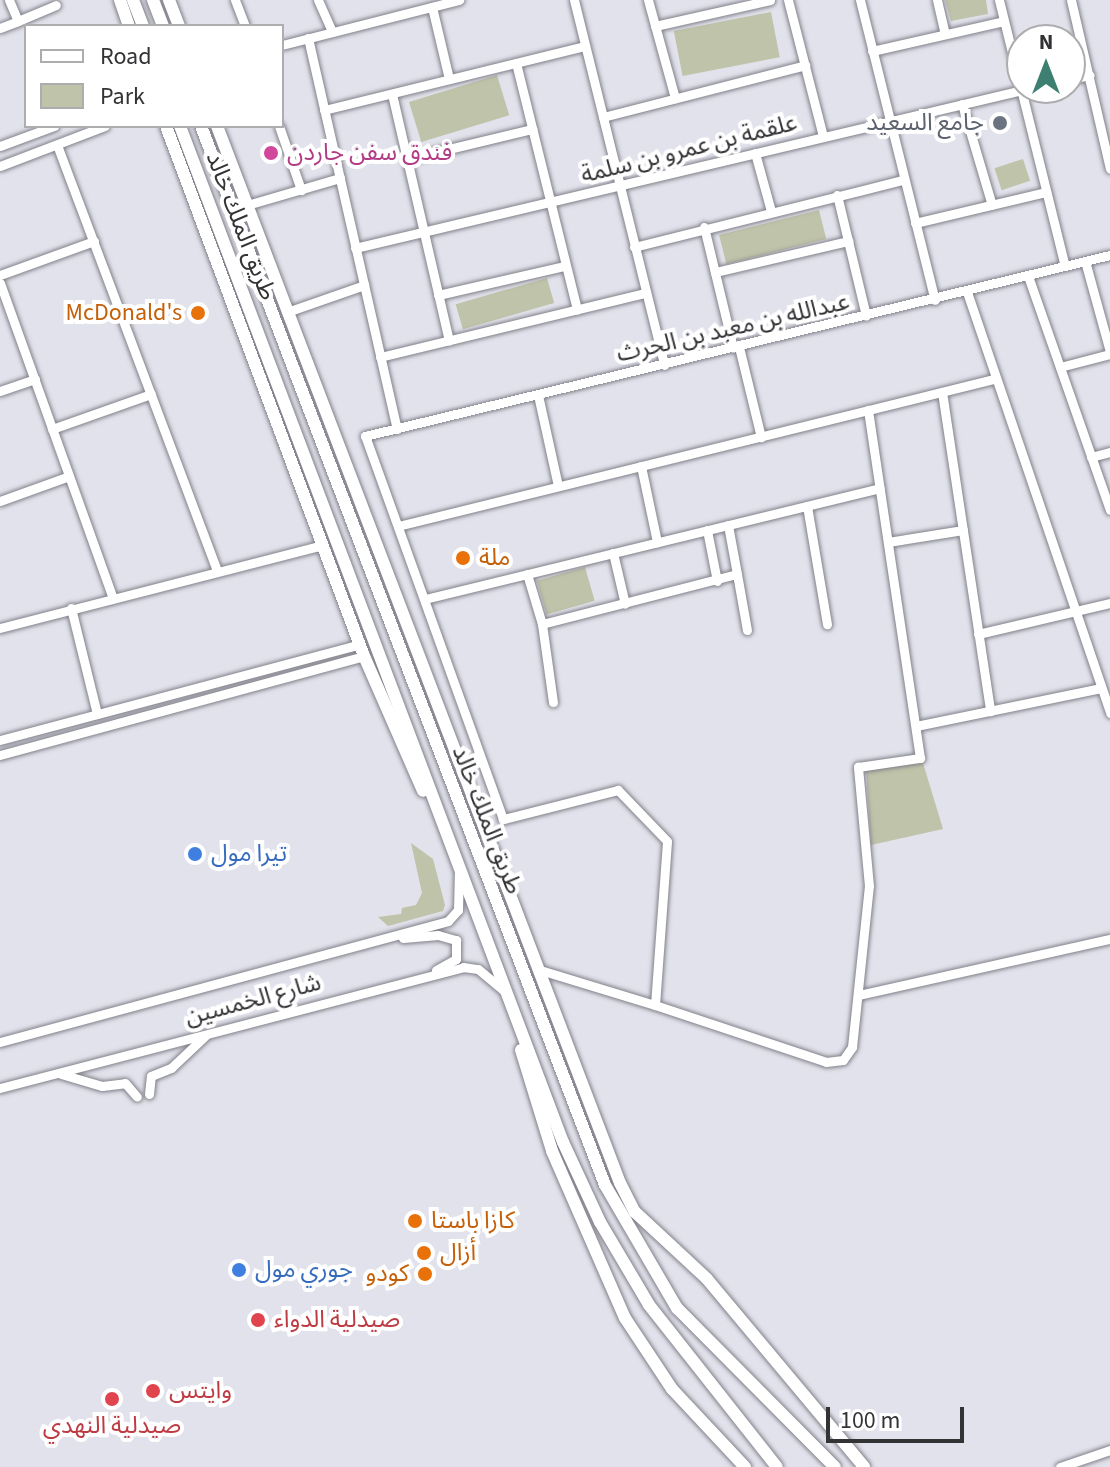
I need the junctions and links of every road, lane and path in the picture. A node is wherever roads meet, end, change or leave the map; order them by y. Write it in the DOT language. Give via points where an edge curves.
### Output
graph roads {
  1 [pos="9,0"];
  2 [pos="120,0"];
  3 [pos="133,0"];
  4 [pos="153,0"];
  5 [pos="169,0"];
  6 [pos="235,0"];
  7 [pos="318,0"];
  8 [pos="459,0"];
  9 [pos="574,0"];
  10 [pos="648,0"];
  11 [pos="770,0"];
  12 [pos="788,0"];
  13 [pos="860,0"];
  14 [pos="937,0"];
  15 [pos="999,0"];
  16 [pos="1071,0"];
  17 [pos="56,5"];
  18 [pos="432,7"];
  19 [pos="18,21"];
  20 [pos="1004,21"];
  21 [pos="128,24"];
  22 [pos="142,24"];
  23 [pos="162,24"];
  24 [pos="178,24"];
  25 [pos="244,24"];
  26 [pos="655,26"];
  27 [pos="1006,27"];
  28 [pos="0,28"];
  29 [pos="332,32"];
  30 [pos="945,34"];
  31 [pos="308,38"];
  32 [pos="284,44"];
  33 [pos="585,46"];
  34 [pos="872,51"];
  35 [pos="516,63"];
  36 [pos="805,65"];
  37 [pos="1090,75"];
  38 [pos="1086,76"];
  39 [pos="449,79"];
  40 [pos="392,94"];
  41 [pos="1006,94"];
  42 [pos="675,98"];
  43 [pos="962,104"];
  44 [pos="1029,104"];
  45 [pos="324,110"];
  46 [pos="603,117"];
  47 [pos="890,119"];
  48 [pos="49,128"];
  49 [pos="100,128"];
  50 [pos="167,128"];
  51 [pos="181,128"];
  52 [pos="202,128"];
  53 [pos="218,128"];
  54 [pos="280,128"];
  55 [pos="532,129"];
  56 [pos="823,136"];
  57 [pos="57,145"];
  58 [pos="0,146"];
  59 [pos="755,153"];
  60 [pos="407,159"];
  61 [pos="0,166"];
  62 [pos="1110,169"];
  63 [pos="340,178"];
  64 [pos="903,180"];
  65 [pos="620,187"];
  66 [pos="301,190"];
  67 [pos="1046,192"];
  68 [pos="837,195"];
  69 [pos="550,203"];
  70 [pos="247,205"];
  71 [pos="992,205"];
  72 [pos="771,211"];
  73 [pos="915,223"];
  74 [pos="704,227"];
  75 [pos="425,232"];
  76 [pos="94,241"];
  77 [pos="848,241"];
  78 [pos="634,247"];
  79 [pos="355,248"];
  80 [pos="1110,255"];
  81 [pos="1085,261"];
  82 [pos="565,266"];
  83 [pos="1065,266"];
  84 [pos="715,272"];
  85 [pos="0,275"];
  86 [pos="1028,276"];
  87 [pos="0,283"];
  88 [pos="364,285"];
  89 [pos="967,292"];
  90 [pos="645,293"];
  91 [pos="438,295"];
  92 [pos="935,300"];
  93 [pos="577,310"];
  94 [pos="287,312"];
  95 [pos="866,316"];
  96 [pos="449,340"];
  97 [pos="736,347"];
  98 [pos="1110,353"];
  99 [pos="380,357"];
  100 [pos="664,365"];
  101 [pos="1060,367"];
  102 [pos="35,379"];
  103 [pos="994,379"];
  104 [pos="0,391"];
  105 [pos="942,392"];
  106 [pos="151,394"];
  107 [pos="538,395"];
  108 [pos="868,410"];
  109 [pos="52,429"];
  110 [pos="397,429"];
  111 [pos="761,437"];
  112 [pos="1110,452"];
  113 [pos="1091,457"];
  114 [pos="641,466"];
  115 [pos="69,476"];
  116 [pos="558,486"];
  117 [pos="880,488"];
  118 [pos="0,501"];
  119 [pos="807,506"];
  120 [pos="1110,510"];
  121 [pos="728,525"];
  122 [pos="398,526"];
  123 [pos="707,530"];
  124 [pos="963,530"];
  125 [pos="657,542"];
  126 [pos="888,542"];
  127 [pos="324,545"];
  128 [pos="613,553"];
  129 [pos="217,570"];
  130 [pos="527,574"];
  131 [pos="737,574"];
  132 [pos="717,581"];
  133 [pos="112,596"];
  134 [pos="425,599"];
  135 [pos="1110,603"];
  136 [pos="625,604"];
  137 [pos="71,608"];
  138 [pos="1076,614"];
  139 [pos="542,624"];
  140 [pos="827,624"];
  141 [pos="0,628"];
  142 [pos="747,630"];
  143 [pos="978,634"];
  144 [pos="362,650"];
  145 [pos="1101,688"];
  146 [pos="553,702"];
  147 [pos="990,711"];
  148 [pos="1110,713"];
  149 [pos="97,714"];
  150 [pos="916,726"];
  151 [pos="0,740"];
  152 [pos="0,755"];
  153 [pos="459,867"];
  154 [pos="1110,939"];
  155 [pos="384,940"];
  156 [pos="537,969"];
  157 [pos="426,976"];
  158 [pos="859,995"];
  159 [pos="508,996"];
  160 [pos="655,1005"];
  161 [pos="210,1031"];
  162 [pos="0,1042"];
  163 [pos="58,1074"];
  164 [pos="0,1088"];
  165 [pos="149,1094"];
  166 [pos="137,1097"];
  167 [pos="1110,1450"];
  168 [pos="745,1467"];
  169 [pos="777,1467"];
  170 [pos="835,1467"];
  171 [pos="864,1467"];
  172 [pos="1060,1467"];
  1 -- 19 [label="street"];
  2 -- 21 [label="main road"];
  3 -- 22 [label="main road"];
  4 -- 23 [label="main road"];
  5 -- 24 [label="main road"];
  6 -- 25 [label="street"];
  7 -- 29 [label="street"];
  8 -- 18 [label="street"];
  9 -- 33 [label="street"];
  10 -- 26 [label="street"];
  11 -- 26 [label="street"];
  12 -- 36 [label="street"];
  13 -- 34 [label="street"];
  14 -- 30 [label="street"];
  15 -- 20 [label="street"];
  16 -- 37 [label="street"];
  17 -- 19 [label="street"];
  18 -- 29 [label="street"];
  18 -- 39 [label="street"];
  19 -- 28 [label="street"];
  20 -- 27 [label="street"];
  20 -- 30 [label="street"];
  26 -- 42 [label="street"];
  29 -- 31 [label="street"];
  30 -- 34 [label="street"];
  31 -- 32 [label="street"];
  31 -- 45 [label="street"];
  33 -- 35 [label="street"];
  33 -- 46 [label="street"];
  34 -- 47 [label="street"];
  35 -- 39 [label="street"];
  35 -- 55 [label="street"];
  36 -- 42 [label="street"];
  36 -- 56 [label="street"];
  37 -- 38 [label="street"];
  37 -- 62 [label="street"];
  39 -- 40 [label="street"];
  40 -- 45 [label="street"];
  40 -- 60 [label="street"];
  41 -- 43 [label="street, علقمة بن عمرو بن سلمة"];
  42 -- 46 [label="street"];
  43 -- 47 [label="street, علقمة بن عمرو بن سلمة"];
  43 -- 71 [label="street"];
  44 -- 67 [label="street"];
  45 -- 63 [label="street"];
  46 -- 65 [label="street"];
  47 -- 56 [label="street, علقمة بن عمرو بن سلمة"];
  47 -- 64 [label="street"];
  48 -- 58 [label="street"];
  49 -- 57 [label="street"];
  50 -- 127 [label="main road"];
  51 -- 153 [label="main road, طريق الملك خالد"];
  52 -- 170 [label="main road, طريق الملك خالد" via="611,1198 677,1308"];
  53 -- 70 [label="main road"];
  54 -- 66 [label="street"];
  55 -- 60 [label="street"];
  55 -- 69 [label="street"];
  56 -- 59 [label="street, علقمة بن عمرو بن سلمة"];
  57 -- 61 [label="street"];
  57 -- 76 [label="street"];
  59 -- 65 [label="street, علقمة بن عمرو بن سلمة"];
  59 -- 72 [label="street"];
  60 -- 75 [label="street"];
  63 -- 66 [label="street"];
  63 -- 79 [label="street"];
  64 -- 68 [label="street"];
  64 -- 73 [label="street"];
  65 -- 69 [label="street, علقمة بن عمرو بن سلمة"];
  65 -- 78 [label="street"];
  66 -- 70 [label="street"];
  67 -- 71 [label="street"];
  67 -- 83 [label="street"];
  68 -- 72 [label="street"];
  68 -- 77 [label="street"];
  69 -- 75 [label="street, علقمة بن عمرو بن سلمة"];
  69 -- 82 [label="street"];
  70 -- 94 [label="main road"];
  71 -- 73 [label="street"];
  72 -- 74 [label="street"];
  73 -- 92 [label="street"];
  74 -- 78 [label="street"];
  74 -- 84 [label="street"];
  75 -- 79 [label="street, علقمة بن عمرو بن سلمة"];
  75 -- 91 [label="street"];
  76 -- 85 [label="street"];
  76 -- 106 [label="street"];
  77 -- 84 [label="street"];
  77 -- 95 [label="street"];
  78 -- 90 [label="street"];
  79 -- 88 [label="street"];
  80 -- 81 [label="street, عبدالله بن معبد بن الحرث"];
  81 -- 83 [label="street, عبدالله بن معبد بن الحرث"];
  81 -- 98 [label="street"];
  82 -- 91 [label="street"];
  82 -- 93 [label="street"];
  83 -- 86 [label="street, عبدالله بن معبد بن الحرث"];
  84 -- 97 [label="street"];
  86 -- 89 [label="street, عبدالله بن معبد بن الحرث"];
  86 -- 101 [label="street"];
  87 -- 102 [label="street"];
  88 -- 94 [label="street"];
  88 -- 99 [label="street"];
  89 -- 92 [label="street, عبدالله بن معبد بن الحرث"];
  89 -- 103 [label="street"];
  90 -- 93 [label="street"];
  90 -- 100 [label="street"];
  91 -- 96 [label="street"];
  92 -- 95 [label="street, عبدالله بن معبد بن الحرث"];
  93 -- 96 [label="street"];
  94 -- 156 [label="main road"];
  95 -- 97 [label="street, عبدالله بن معبد بن الحرث"];
  96 -- 99 [label="street"];
  97 -- 100 [label="street, عبدالله بن معبد بن الحرث"];
  97 -- 111 [label="street"];
  98 -- 101 [label="street"];
  99 -- 110 [label="street"];
  100 -- 107 [label="street, عبدالله بن معبد بن الحرث"];
  101 -- 113 [label="street"];
  102 -- 104 [label="street"];
  102 -- 109 [label="street"];
  103 -- 105 [label="street"];
  103 -- 138 [label="street"];
  105 -- 108 [label="street"];
  105 -- 124 [label="street"];
  106 -- 109 [label="street"];
  106 -- 129 [label="street"];
  107 -- 110 [label="street, عبدالله بن معبد بن الحرث"];
  107 -- 116 [label="street"];
  108 -- 111 [label="street"];
  108 -- 117 [label="street"];
  109 -- 115 [label="street"];
  110 -- 122 [label="street, عبدالله بن معبد بن الحرث" via="365,436"];
  111 -- 114 [label="street"];
  112 -- 113 [label="street"];
  113 -- 120 [label="street"];
  114 -- 116 [label="street"];
  114 -- 125 [label="street"];
  115 -- 118 [label="street"];
  115 -- 133 [label="street"];
  116 -- 122 [label="street"];
  117 -- 119 [label="street"];
  117 -- 126 [label="street"];
  119 -- 121 [label="street"];
  119 -- 140 [label="street"];
  121 -- 123 [label="street"];
  121 -- 131 [label="street"];
  122 -- 134 [label="street"];
  123 -- 125 [label="street"];
  123 -- 132 [label="street"];
  124 -- 126 [label="street"];
  124 -- 143 [label="street"];
  125 -- 128 [label="street"];
  126 -- 150 [label="street"];
  127 -- 129 [label="street"];
  127 -- 144 [label="main road"];
  128 -- 130 [label="street"];
  128 -- 136 [label="street"];
  129 -- 133 [label="street"];
  130 -- 134 [label="street"];
  130 -- 139 [label="street"];
  131 -- 132 [label="street"];
  131 -- 142 [label="street"];
  132 -- 136 [label="street"];
  133 -- 137 [label="street"];
  134 -- 160 [label="street" via="503,819 618,790 667,841"];
  135 -- 138 [label="street"];
  136 -- 139 [label="street"];
  137 -- 141 [label="street"];
  137 -- 149 [label="street"];
  138 -- 143 [label="street"];
  138 -- 145 [label="street"];
  139 -- 146 [label="street"];
  143 -- 147 [label="street"];
  144 -- 149 [label="street"];
  144 -- 152 [label="street"];
  144 -- 153 [label="main road"];
  145 -- 147 [label="street"];
  145 -- 148 [label="street"];
  147 -- 150 [label="street"];
  149 -- 151 [label="street"];
  150 -- 158 [label="street" via="920,758 858,767 869,886"];
  153 -- 155 [label="street, شارع الخمسين" via="458,910 448,921"];
  153 -- 159 [label="main road, طريق الملك خالد"];
  154 -- 158 [label="street"];
  155 -- 157 [label="street" via="438,935 456,940 456,959"];
  155 -- 162 [label="street, شارع الخمسين"];
  156 -- 160 [label="street"];
  156 -- 171 [label="main road" via="635,1212 707,1279"];
  157 -- 159 [label="street, شارع الخمسين" via="470,967 493,979"];
  157 -- 161 [label="street, شارع الخمسين"];
  158 -- 160 [label="street" via="852,1047 843,1060 826,1062"];
  159 -- 168 [label="main road" via="534,1103 619,1307 672,1389"];
  159 -- 169 [label="main road, طريق الملك خالد" via="563,1142 621,1261 649,1305"];
  161 -- 163 [label="street, شارع الخمسين"];
  161 -- 165 [label="street" via="171,1068 151,1076"];
  163 -- 164 [label="street, شارع الخمسين"];
  163 -- 166 [label="street" via="102,1086 125,1083"];
  167 -- 172 [label="street"];
}
